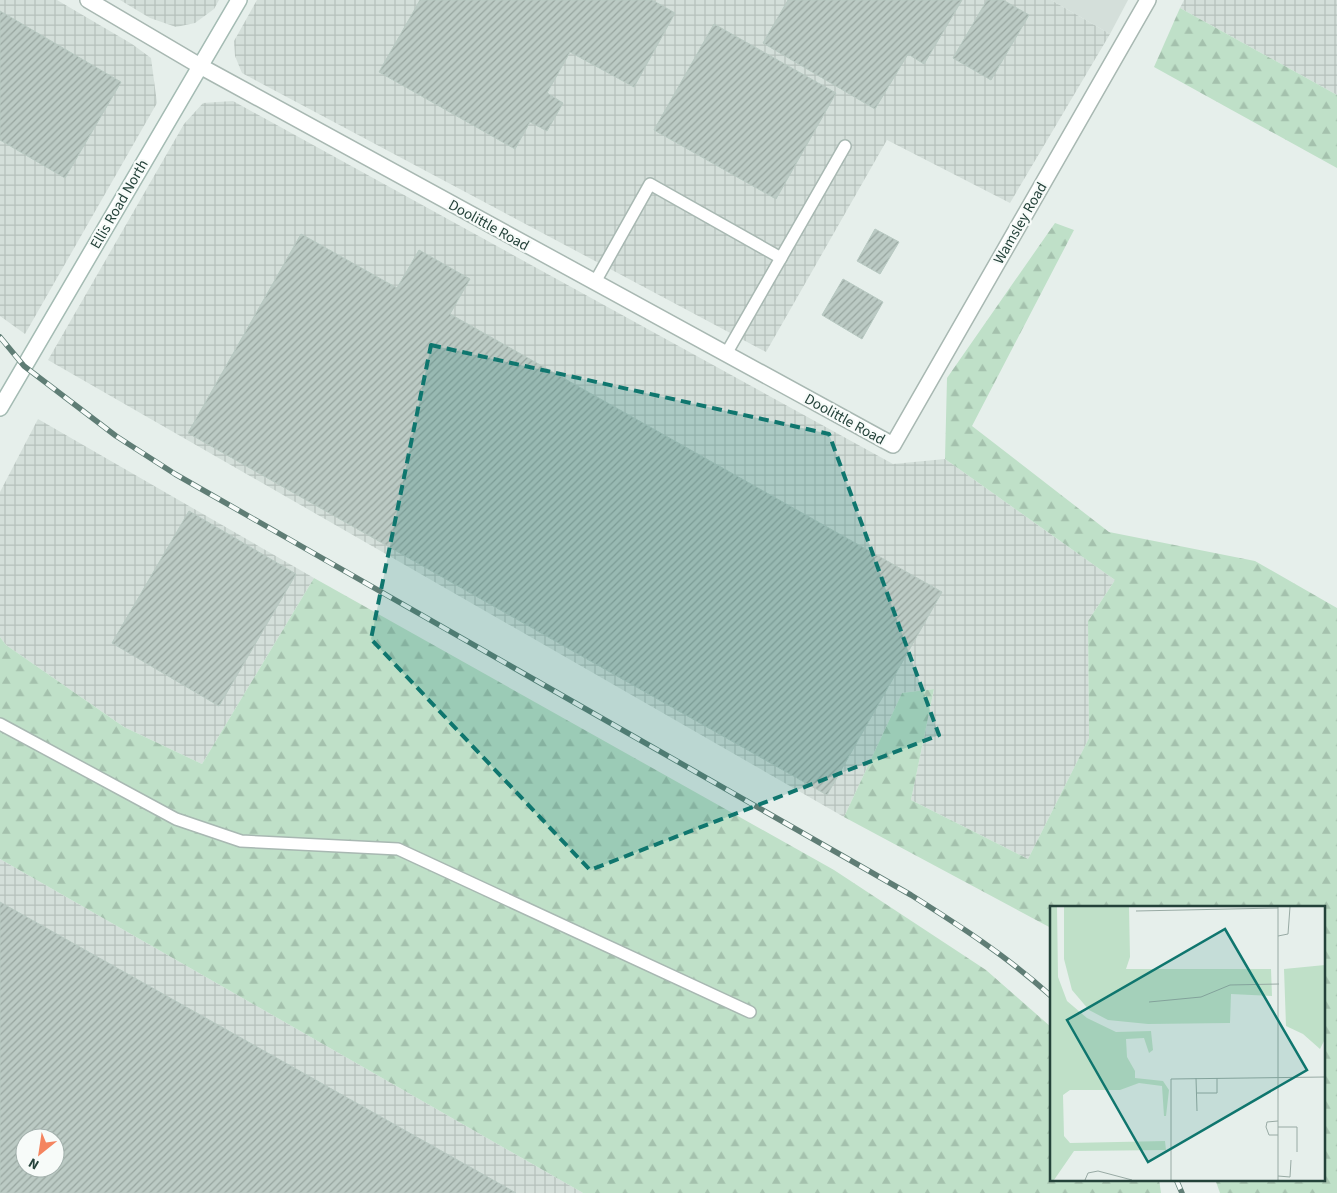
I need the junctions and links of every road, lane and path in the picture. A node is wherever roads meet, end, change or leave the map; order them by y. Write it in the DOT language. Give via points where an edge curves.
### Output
graph roads {
  1 [pos="88,0"];
  2 [pos="239,0"];
  3 [pos="1148,0"];
  4 [pos="200,66"];
  5 [pos="845,146"];
  6 [pos="781,258"];
  7 [pos="595,282"];
  8 [pos="726,354"];
  9 [pos="0,408"];
  10 [pos="893,445"];
  11 [pos="0,724"];
  12 [pos="750,1012"];
  1 -- 4 [label="street, Doolittle Road"];
  2 -- 4 [label="street, Ellis Road North"];
  3 -- 10 [label="street, Wamsley Road"];
  4 -- 7 [label="street, Doolittle Road"];
  4 -- 9 [label="street, Ellis Road North"];
  5 -- 6 [label="lane"];
  6 -- 7 [label="lane" via="650,184"];
  6 -- 8 [label="lane"];
  7 -- 8 [label="street, Doolittle Road"];
  8 -- 10 [label="street, Doolittle Road"];
  11 -- 12 [label="lane" via="176,819 241,841 398,849"];
}
